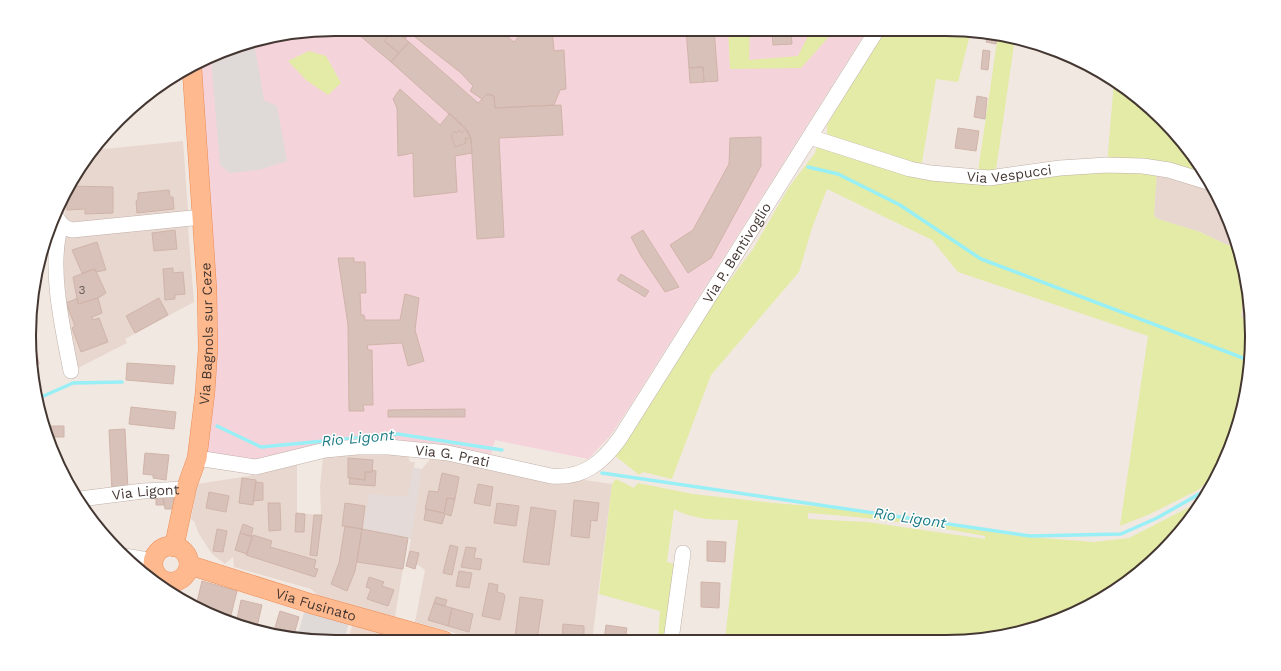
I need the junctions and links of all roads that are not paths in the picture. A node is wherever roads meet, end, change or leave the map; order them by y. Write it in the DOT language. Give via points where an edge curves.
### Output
graph roads {
  1 [pos="873,36"];
  2 [pos="192,73"];
  3 [pos="810,137"];
  4 [pos="1202,180"];
  5 [pos="202,217"];
  6 [pos="59,222"];
  7 [pos="71,371"];
  8 [pos="197,458"];
  9 [pos="590,470"];
  10 [pos="186,490"];
  11 [pos="83,498"];
  12 [pos="174,546"];
  13 [pos="683,553"];
  14 [pos="135,558"];
  15 [pos="154,561"];
  16 [pos="189,565"];
  17 [pos="158,577"];
  18 [pos="168,585"];
  19 [pos="423,635"];
  20 [pos="672,635"];
  1 -- 3 [label="street, Via P. Bentivoglio"];
  2 -- 5 [label="main road, Via Bagnols sur Ceze"];
  3 -- 4 [label="street, Via Vespucci" via="910,169 931,173 989,178 1107,164 1169,170"];
  3 -- 9 [label="street, Via P. Bentivoglio" via="620,438 604,458"];
  5 -- 6 [label="street" via="78,230 65,229"];
  5 -- 8 [label="main road, Via Bagnols sur Ceze" via="208,349"];
  6 -- 7 [label="street" via="56,256 60,315"];
  8 -- 9 [label="street, Via G. Prati" via="256,467 325,450 388,447 448,453 551,476 568,476"];
  8 -- 10 [label="main road, Via Bagnols sur Ceze"];
  10 -- 11 [label="street, Via Ligont" via="144,491"];
  10 -- 12 [label="main road, Via Bagnols sur Ceze"];
  12 -- 15 [label="main road" via="163,548"];
  12 -- 16 [label="main road" via="183,551"];
  13 -- 20 [label="street"];
  14 -- 15 [label="street"];
  15 -- 17 [label="main road"];
  16 -- 18 [label="main road" via="185,576"];
  16 -- 19 [label="main road, Via Fusinato" via="312,604"];
}
